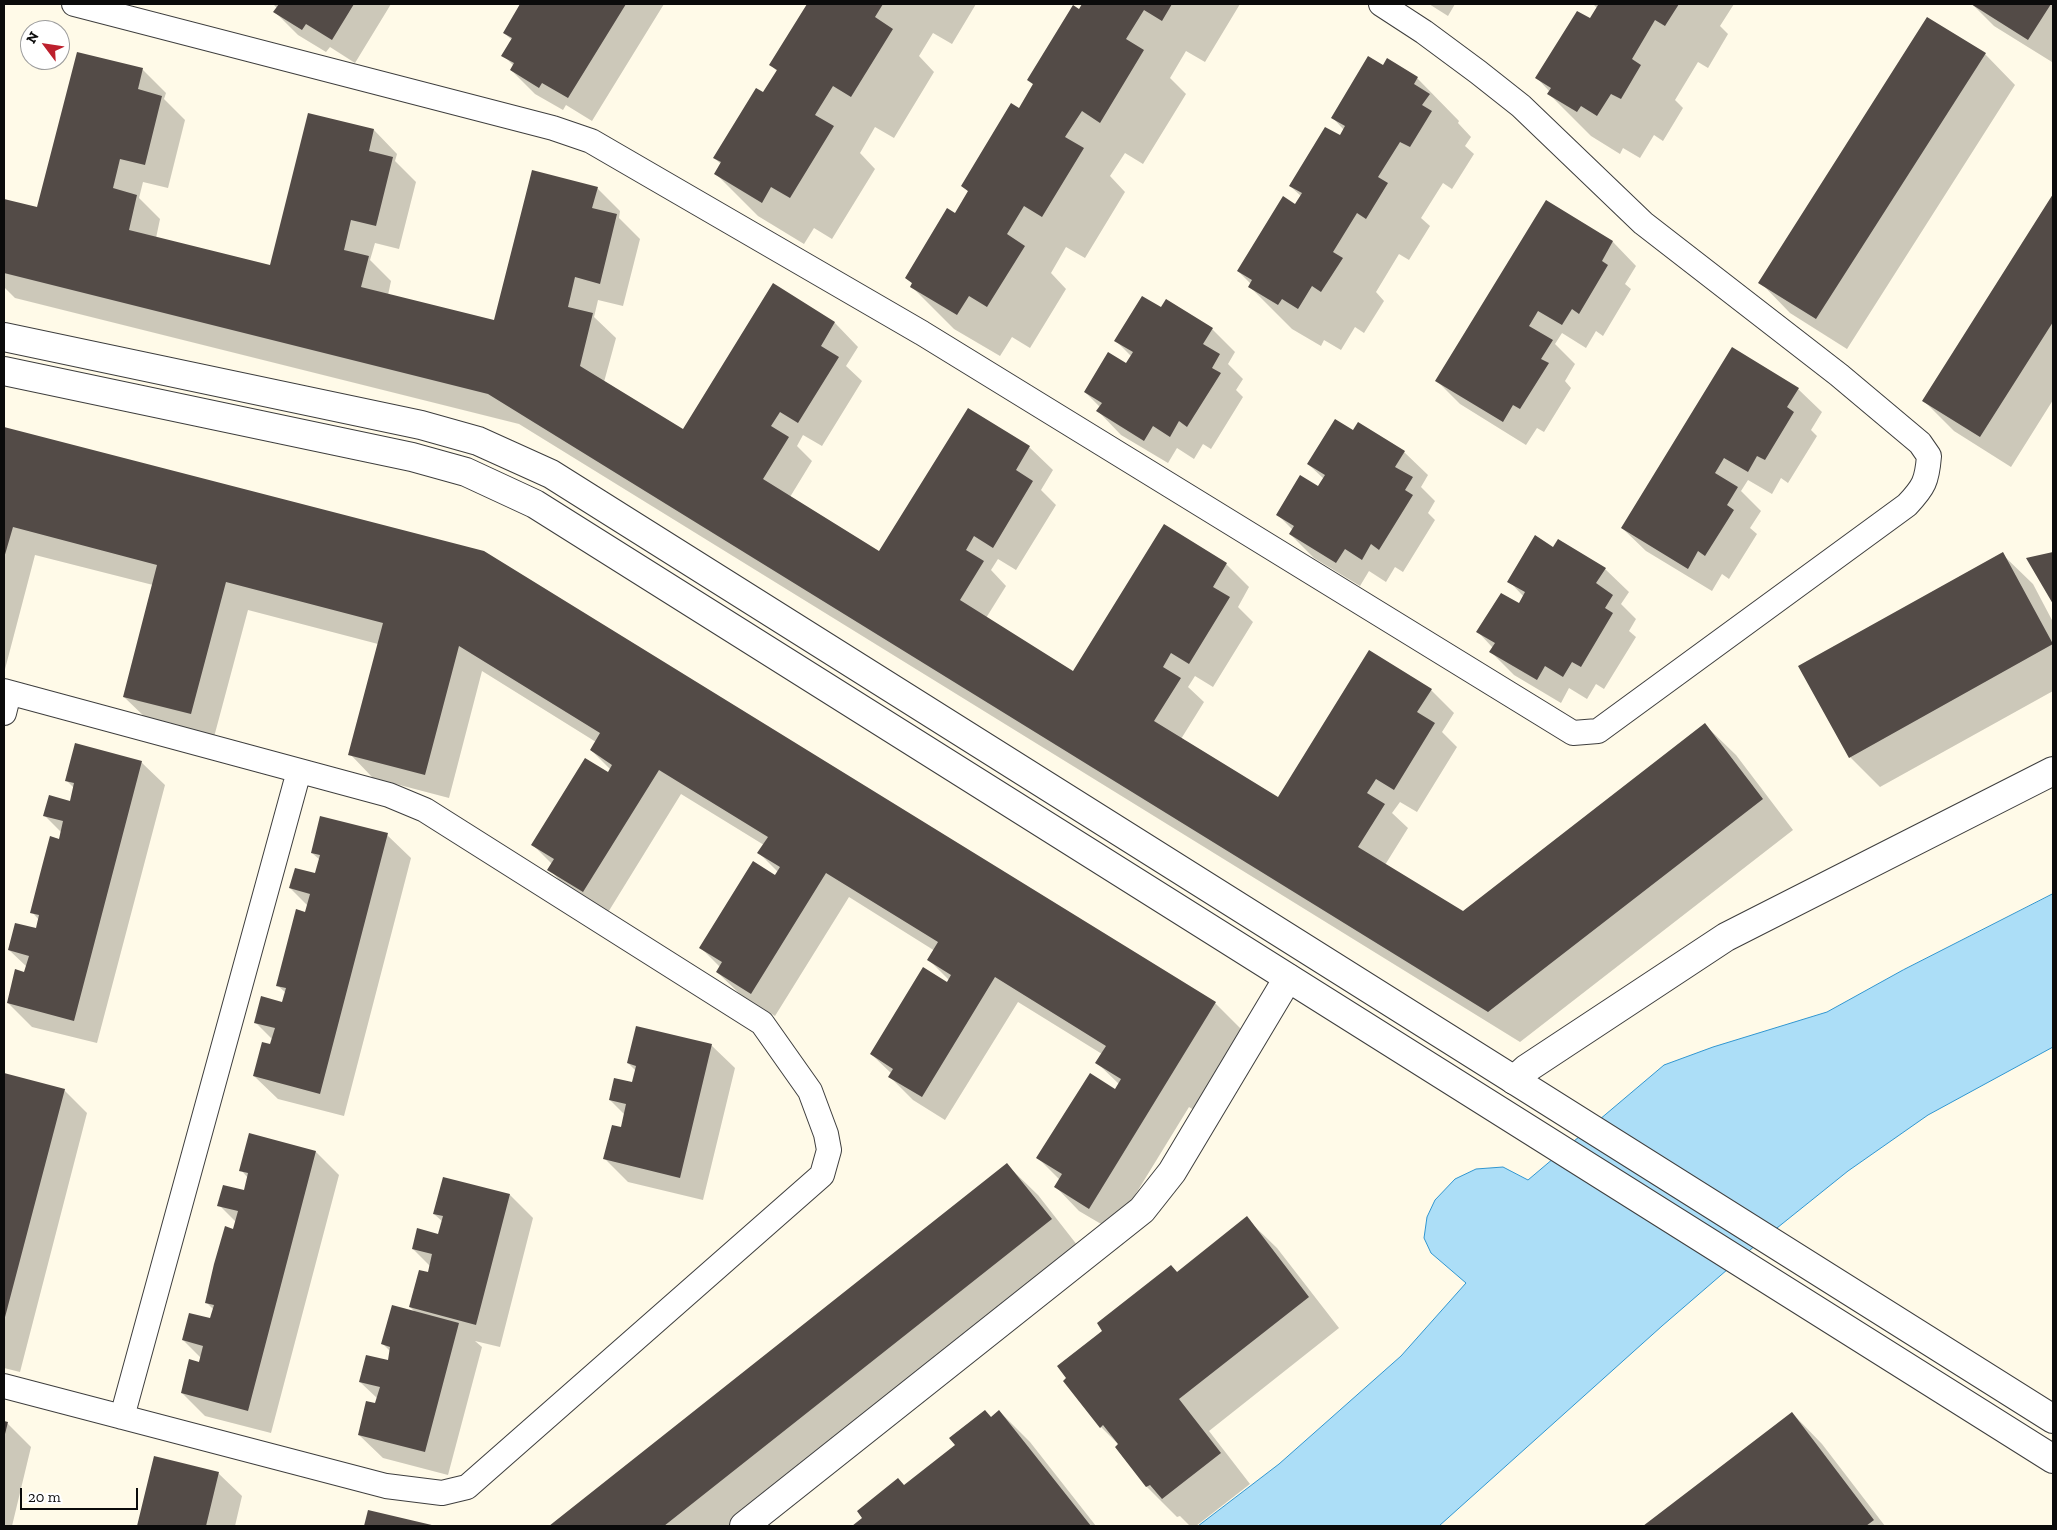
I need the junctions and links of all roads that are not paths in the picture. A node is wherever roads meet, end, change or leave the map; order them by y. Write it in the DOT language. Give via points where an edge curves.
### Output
graph roads {
  1 [pos="74,4"];
  2 [pos="1381,4"];
  3 [pos="4,337"];
  4 [pos="4,371"];
  5 [pos="6,699"];
  6 [pos="299,771"];
  7 [pos="2053,771"];
  8 [pos="1288,978"];
  9 [pos="1514,1080"];
  10 [pos="4,1386"];
  11 [pos="122,1417"];
  12 [pos="2053,1419"];
  13 [pos="2053,1458"];
  14 [pos="744,1526"];
  1 -- 2 [label="lane" via="553,128 592,142 922,333 1573,733 1598,731 1907,505 1922,489 1928,474 1929,456 1920,443 1839,375 1643,223 1521,106 1424,32"];
  3 -- 9 [label="street" via="421,425 478,441 551,474"];
  4 -- 8 [label="street" via="412,457 466,472 535,504"];
  5 -- 6 [label="lane"];
  6 -- 11 [label="lane"];
  6 -- 11 [label="lane" via="389,796 425,810 762,1023 810,1091 829,1150 822,1175 467,1487 442,1493 386,1486"];
  7 -- 9 [label="street" via="1726,937"];
  8 -- 13 [label="street"];
  8 -- 14 [label="street" via="1172,1172 1142,1210"];
  9 -- 12 [label="street"];
  10 -- 11 [label="lane"];
}
